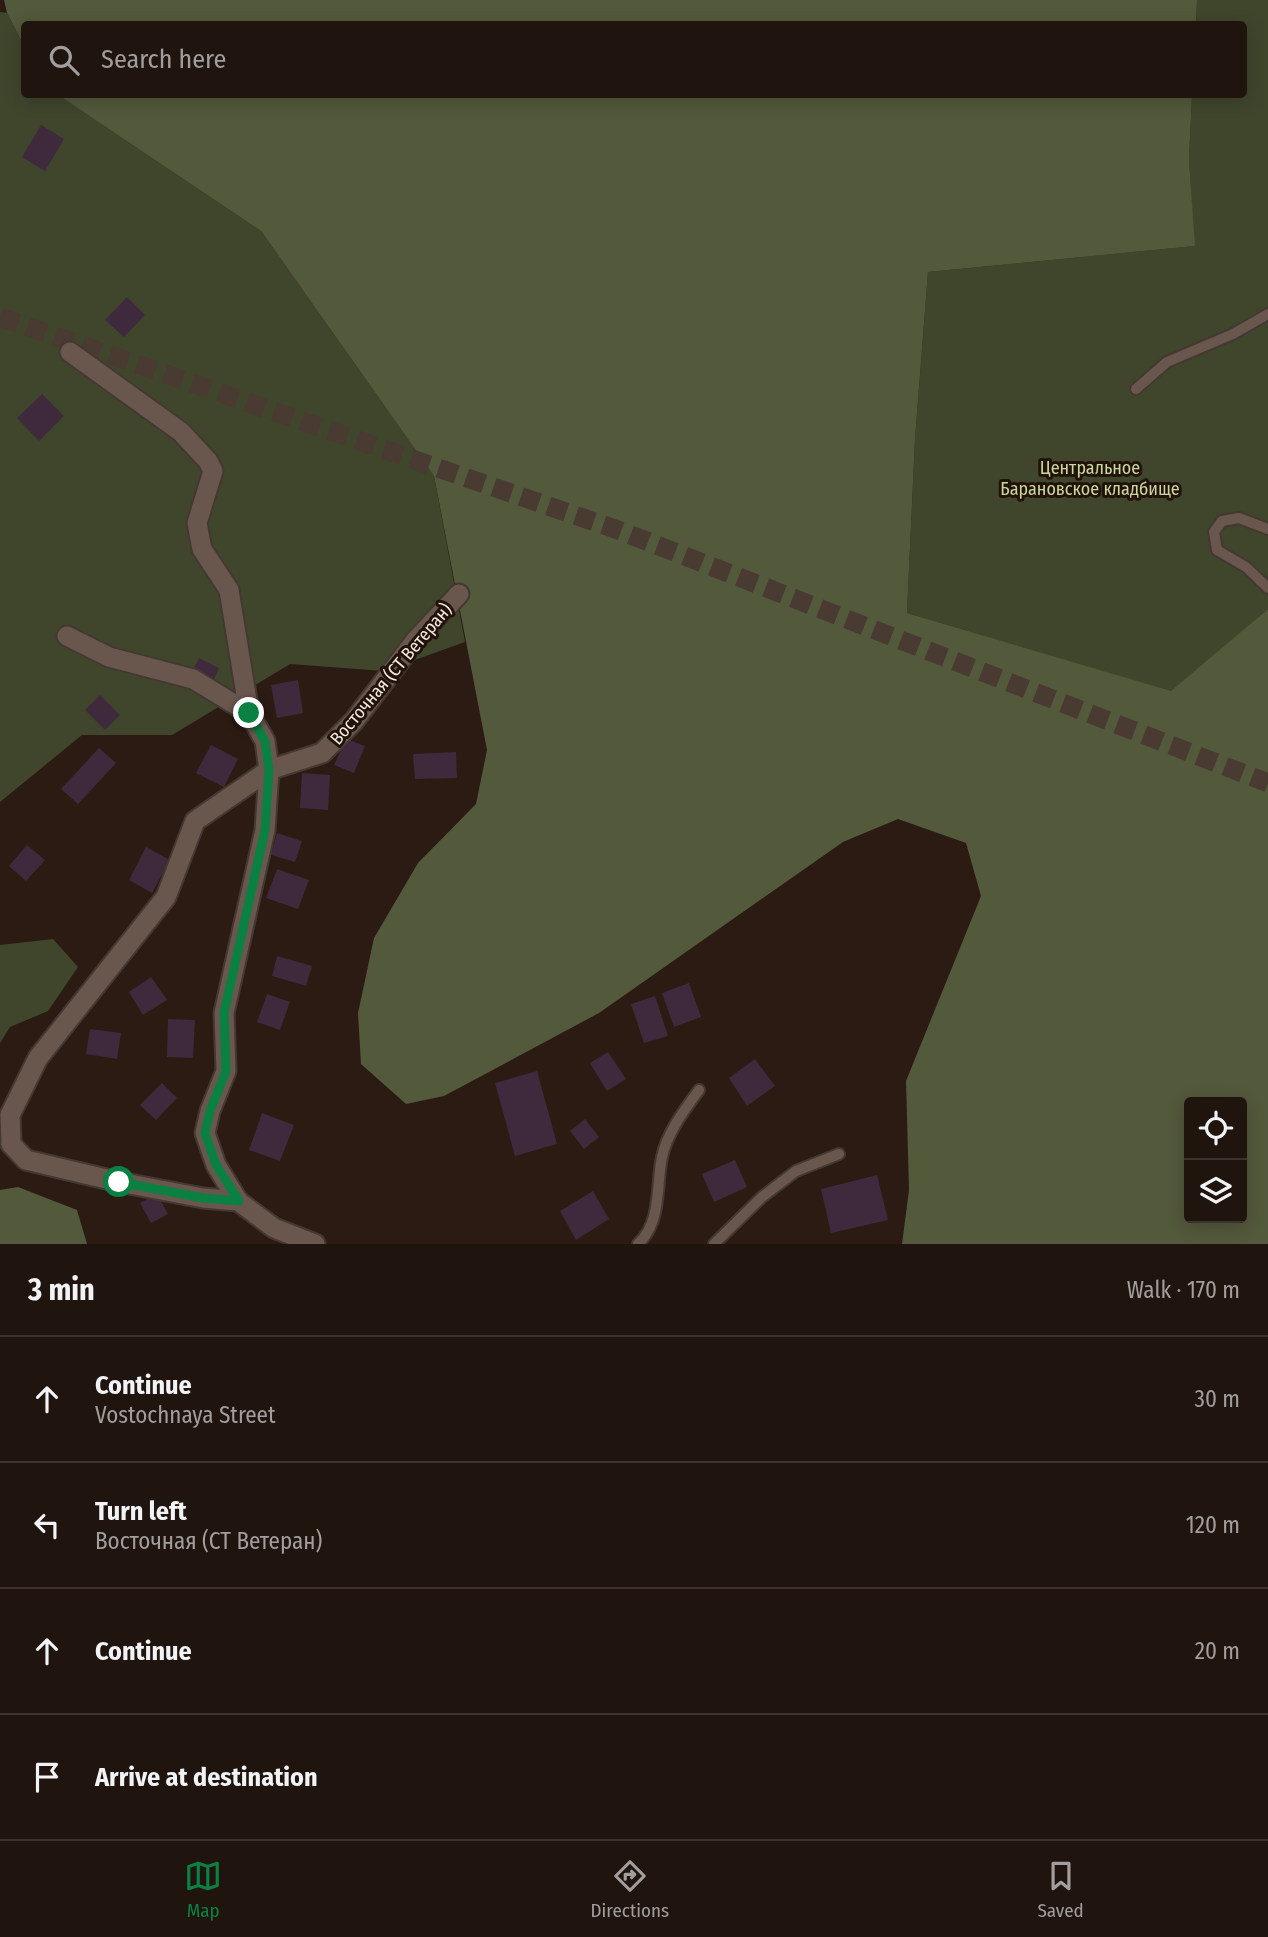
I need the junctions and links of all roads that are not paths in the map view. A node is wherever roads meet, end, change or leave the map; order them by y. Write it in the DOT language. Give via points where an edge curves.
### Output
graph roads {
  1 [pos="1268,314"];
  2 [pos="70,352"];
  3 [pos="1136,389"];
  4 [pos="1268,529"];
  5 [pos="1268,588"];
  6 [pos="459,594"];
  7 [pos="67,636"];
  8 [pos="249,713"];
  9 [pos="269,770"];
  10 [pos="699,1090"];
  11 [pos="6,1146"];
  12 [pos="839,1154"];
  13 [pos="239,1201"];
  14 [pos="314,1244"];
  15 [pos="638,1244"];
  16 [pos="714,1244"];
  1 -- 3 [label="lane" via="1167,362"];
  2 -- 8 [label="street" via="181,432 213,471 197,523 202,549 229,590"];
  4 -- 5 [label="lane" via="1239,517 1222,521 1214,532 1217,550"];
  6 -- 9 [label="street, Восточная (СТ Ветеран)" via="322,753"];
  7 -- 8 [label="street" via="109,657 193,679"];
  8 -- 9 [label="street" via="265,741"];
  9 -- 11 [label="street, Восточная (СТ Ветеран)" via="195,821 166,897 38,1058 10,1115"];
  9 -- 13 [label="street" via="265,830 224,1013 226,1071 205,1133 216,1165"];
  10 -- 15 [label="lane" via="679,1118 662,1155 658,1199 647,1236"];
  11 -- 13 [label="street" via="26,1160 119,1182"];
  12 -- 16 [label="lane" via="796,1171"];
  13 -- 14 [label="street" via="274,1228"];
}
